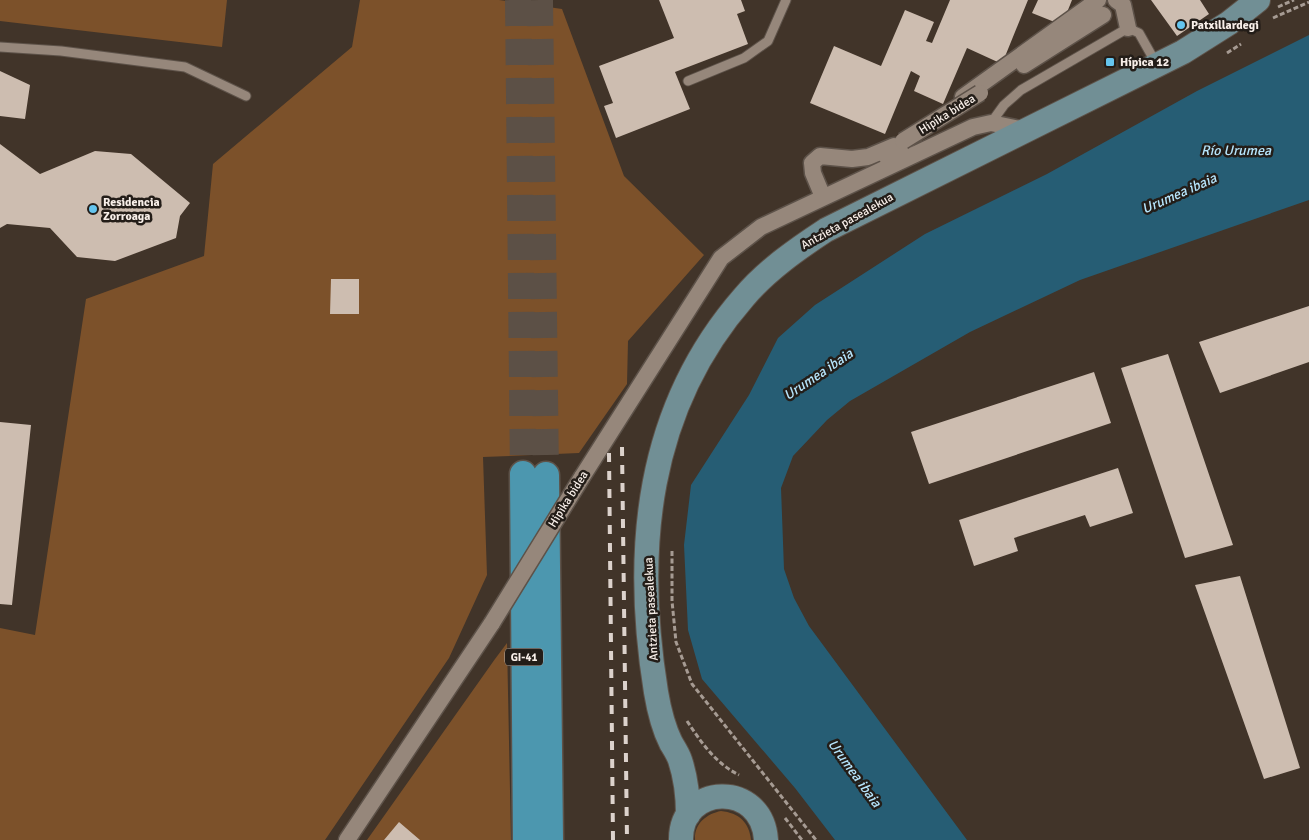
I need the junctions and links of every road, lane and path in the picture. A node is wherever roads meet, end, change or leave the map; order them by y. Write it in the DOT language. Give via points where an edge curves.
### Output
graph roads {
  1 [pos="786,0"];
  2 [pos="1116,0"];
  3 [pos="1294,0"];
  4 [pos="1309,2"];
  5 [pos="1264,5"];
  6 [pos="1101,8"];
  7 [pos="1266,24"];
  8 [pos="1128,28"];
  9 [pos="1243,42"];
  10 [pos="0,47"];
  11 [pos="1219,57"];
  12 [pos="1157,65"];
  13 [pos="688,81"];
  14 [pos="246,96"];
  15 [pos="991,123"];
  16 [pos="1025,130"];
  17 [pos="865,153"];
  18 [pos="820,156"];
  19 [pos="886,156"];
  20 [pos="824,196"];
  21 [pos="672,546"];
  22 [pos="686,719"];
  23 [pos="679,758"];
  24 [pos="743,777"];
  25 [pos="725,796"];
  26 [pos="688,815"];
  27 [pos="772,831"];
  28 [pos="347,840"];
  29 [pos="526,840"];
  30 [pos="550,840"];
  31 [pos="682,840"];
  32 [pos="802,840"];
  33 [pos="816,840"];
  1 -- 13 [label="lane" via="768,41 744,58"];
  2 -- 8 [label="street" via="1124,5"];
  3 -- 5 [label="path"];
  4 -- 7 [label="path"];
  5 -- 12 [label="main road, Antzieta pasealekua"];
  6 -- 18 [label="street, Hipika bidea, bridge" via="980,93 903,141 868,157 852,160"];
  6 -- 19 [label="street"];
  8 -- 12 [label="lane" via="1139,33"];
  8 -- 15 [label="lane" via="1021,90"];
  9 -- 11 [label="path"];
  10 -- 14 [label="lane" via="61,51 185,68"];
  12 -- 16 [label="main road, Antzieta pasealekua"];
  15 -- 16 [label="street, Hipika bidea"];
  15 -- 20 [label="street, Hipika bidea" via="973,127"];
  16 -- 23 [label="main road, Antzieta pasealekua" via="826,230 797,249 745,296 703,353 686,384 664,441 656,471 649,532 647,593 656,691 664,726"];
  17 -- 18 [label="street" via="832,149"];
  18 -- 20 [label="street" via="812,163 813,174"];
  20 -- 28 [label="street, Hipika bidea, bridge" via="761,227 721,258 492,623"];
  21 -- 33 [label="path" via="676,642 692,684"];
  22 -- 24 [label="path" via="704,746 726,769"];
  23 -- 25 [label="main road, Antzieta pasealekua"];
  23 -- 26 [label="main road, Antzieta pasealekua" via="686,786"];
  25 -- 26 [label="main road" via="704,800"];
  25 -- 27 [label="main road, Antzieta pasealekua" via="736,798 755,809"];
  26 -- 31 [label="main road, Antzieta pasealekua"];
  27 -- 32 [label="path"];
  29 -- 30 [label="main road, GI-41" via="534,475"];
}
